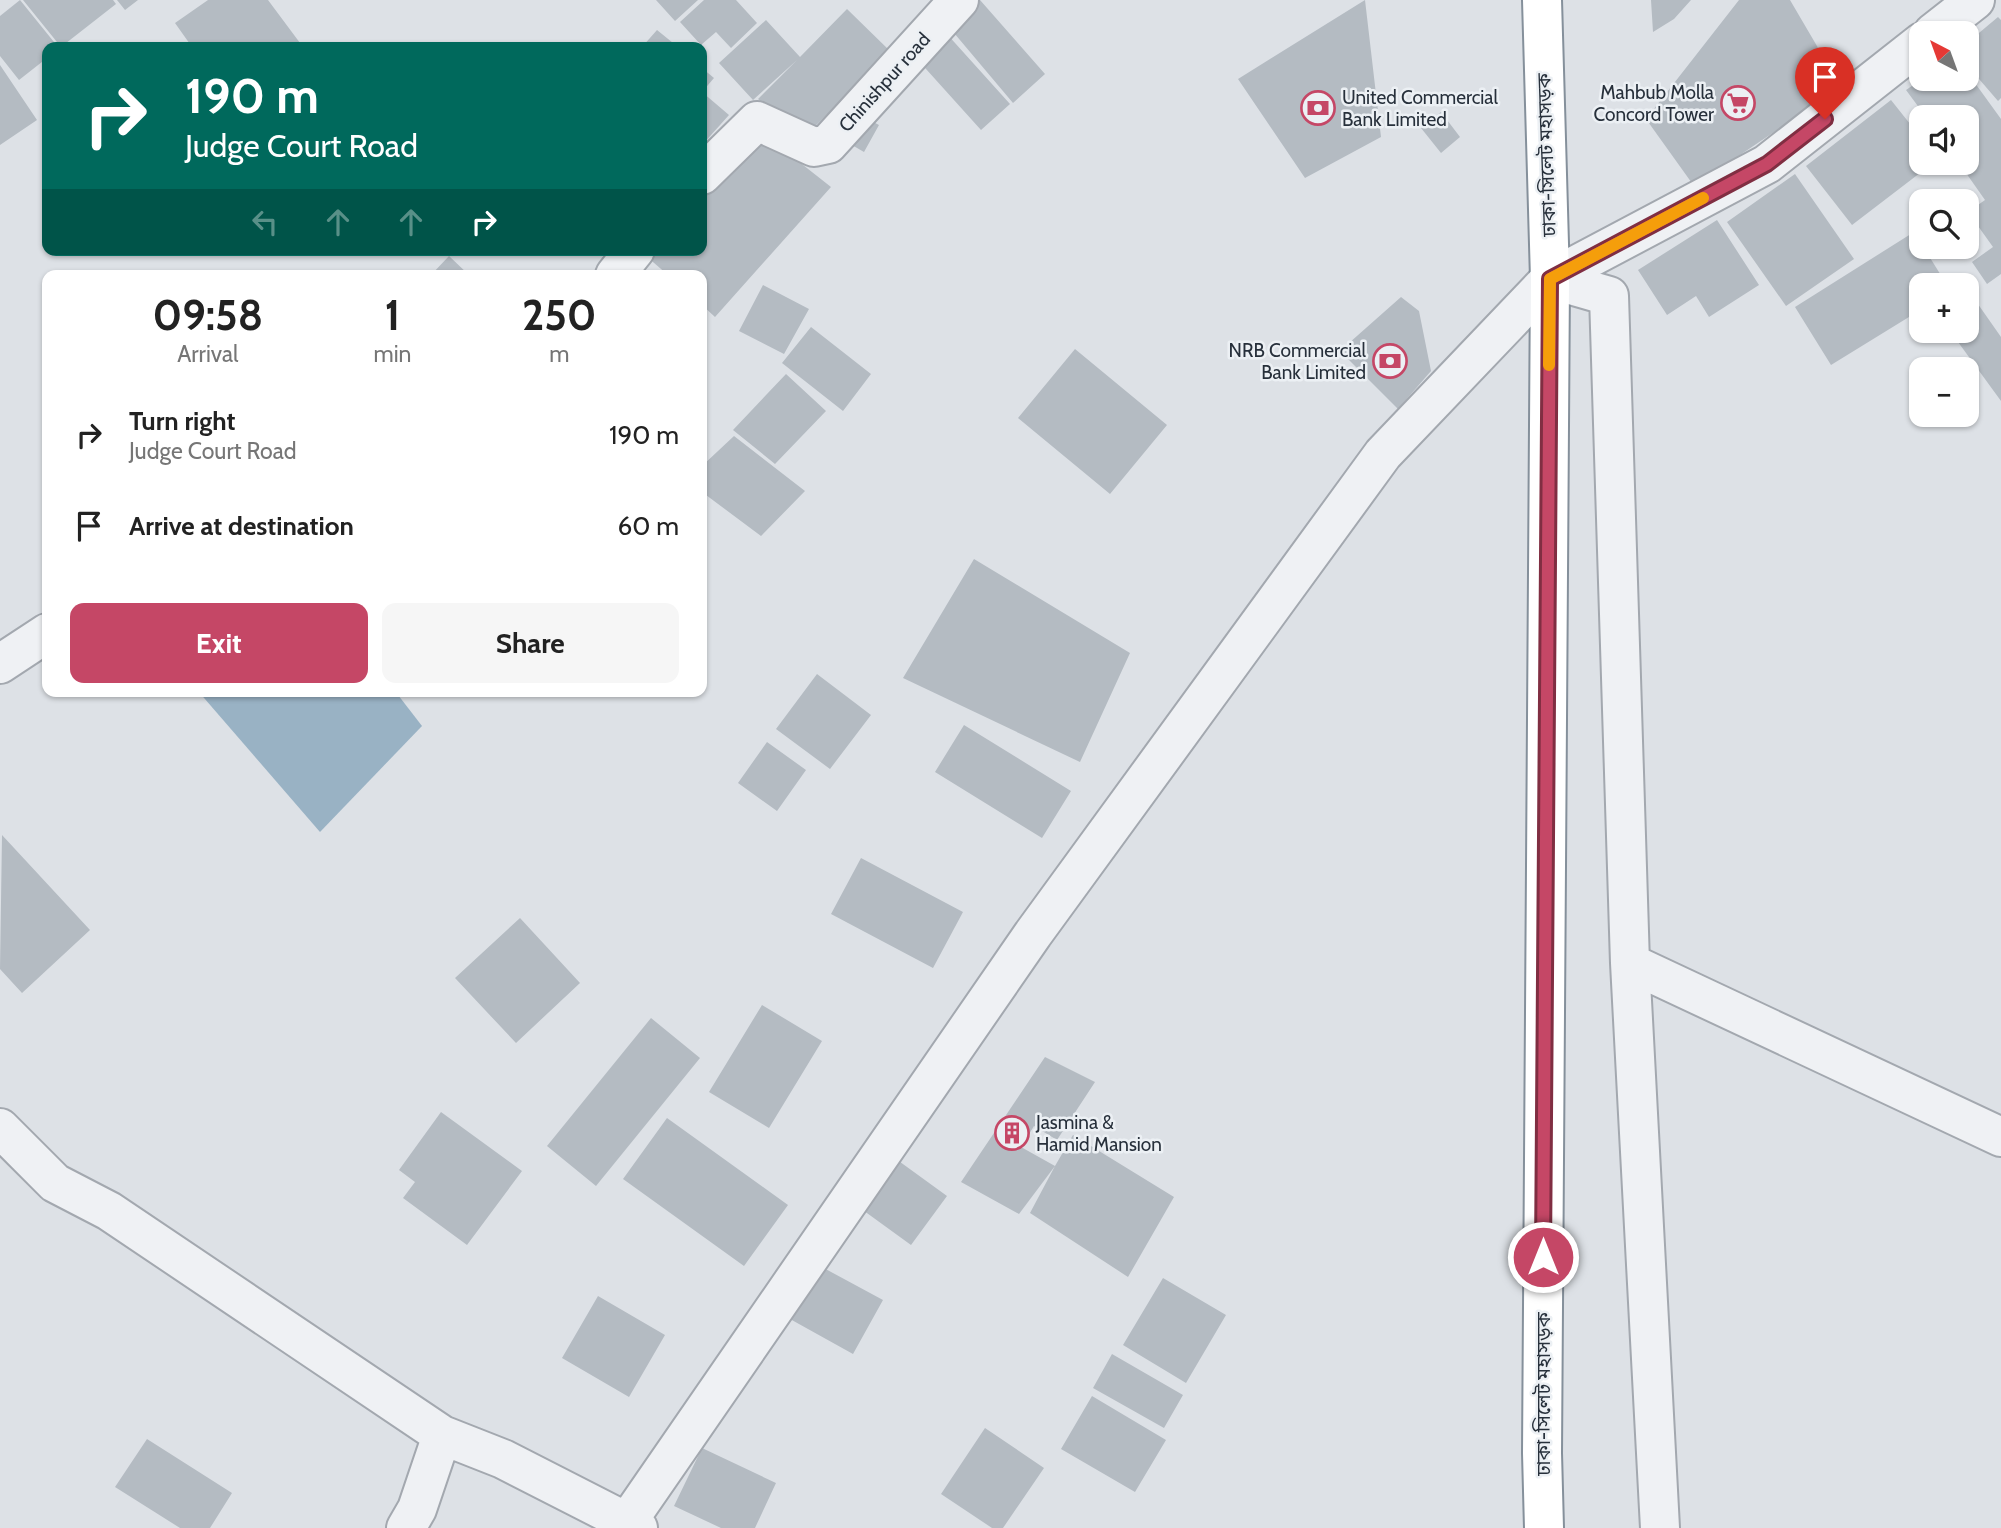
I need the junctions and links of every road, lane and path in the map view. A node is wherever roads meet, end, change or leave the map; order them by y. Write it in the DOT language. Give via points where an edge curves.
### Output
graph roads {
  1 [pos="959,0"];
  2 [pos="1542,0"];
  3 [pos="1975,0"];
  4 [pos="1948,21"];
  5 [pos="1909,53"];
  6 [pos="707,170"];
  7 [pos="630,256"];
  8 [pos="619,270"];
  9 [pos="1550,279"];
  10 [pos="42,636"];
  11 [pos="0,664"];
  12 [pos="1630,964"];
  13 [pos="0,1128"];
  14 [pos="2001,1137"];
  15 [pos="442,1435"];
  16 [pos="628,1527"];
  17 [pos="406,1528"];
  18 [pos="1544,1528"];
  19 [pos="1660,1528"];
  1 -- 6 [label="street, Chinishpur road" via="828,144 814,147 757,121"];
  2 -- 9 [label="highway, ঢাকা-সিলেট মহাসড়ক"];
  3 -- 4 [label="street"];
  5 -- 9 [label="street" via="1767,164"];
  7 -- 8 [label="street"];
  9 -- 12 [label="street" via="1609,296"];
  9 -- 16 [label="street" via="1383,454 1033,934"];
  9 -- 18 [label="highway, ঢাকা-সিলেট মহাসড়ক"];
  10 -- 11 [label="street"];
  12 -- 14 [label="street"];
  12 -- 19 [label="street"];
  13 -- 15 [label="street" via="55,1183 109,1211"];
  15 -- 16 [label="street" via="503,1459"];
  15 -- 17 [label="street"];
}
